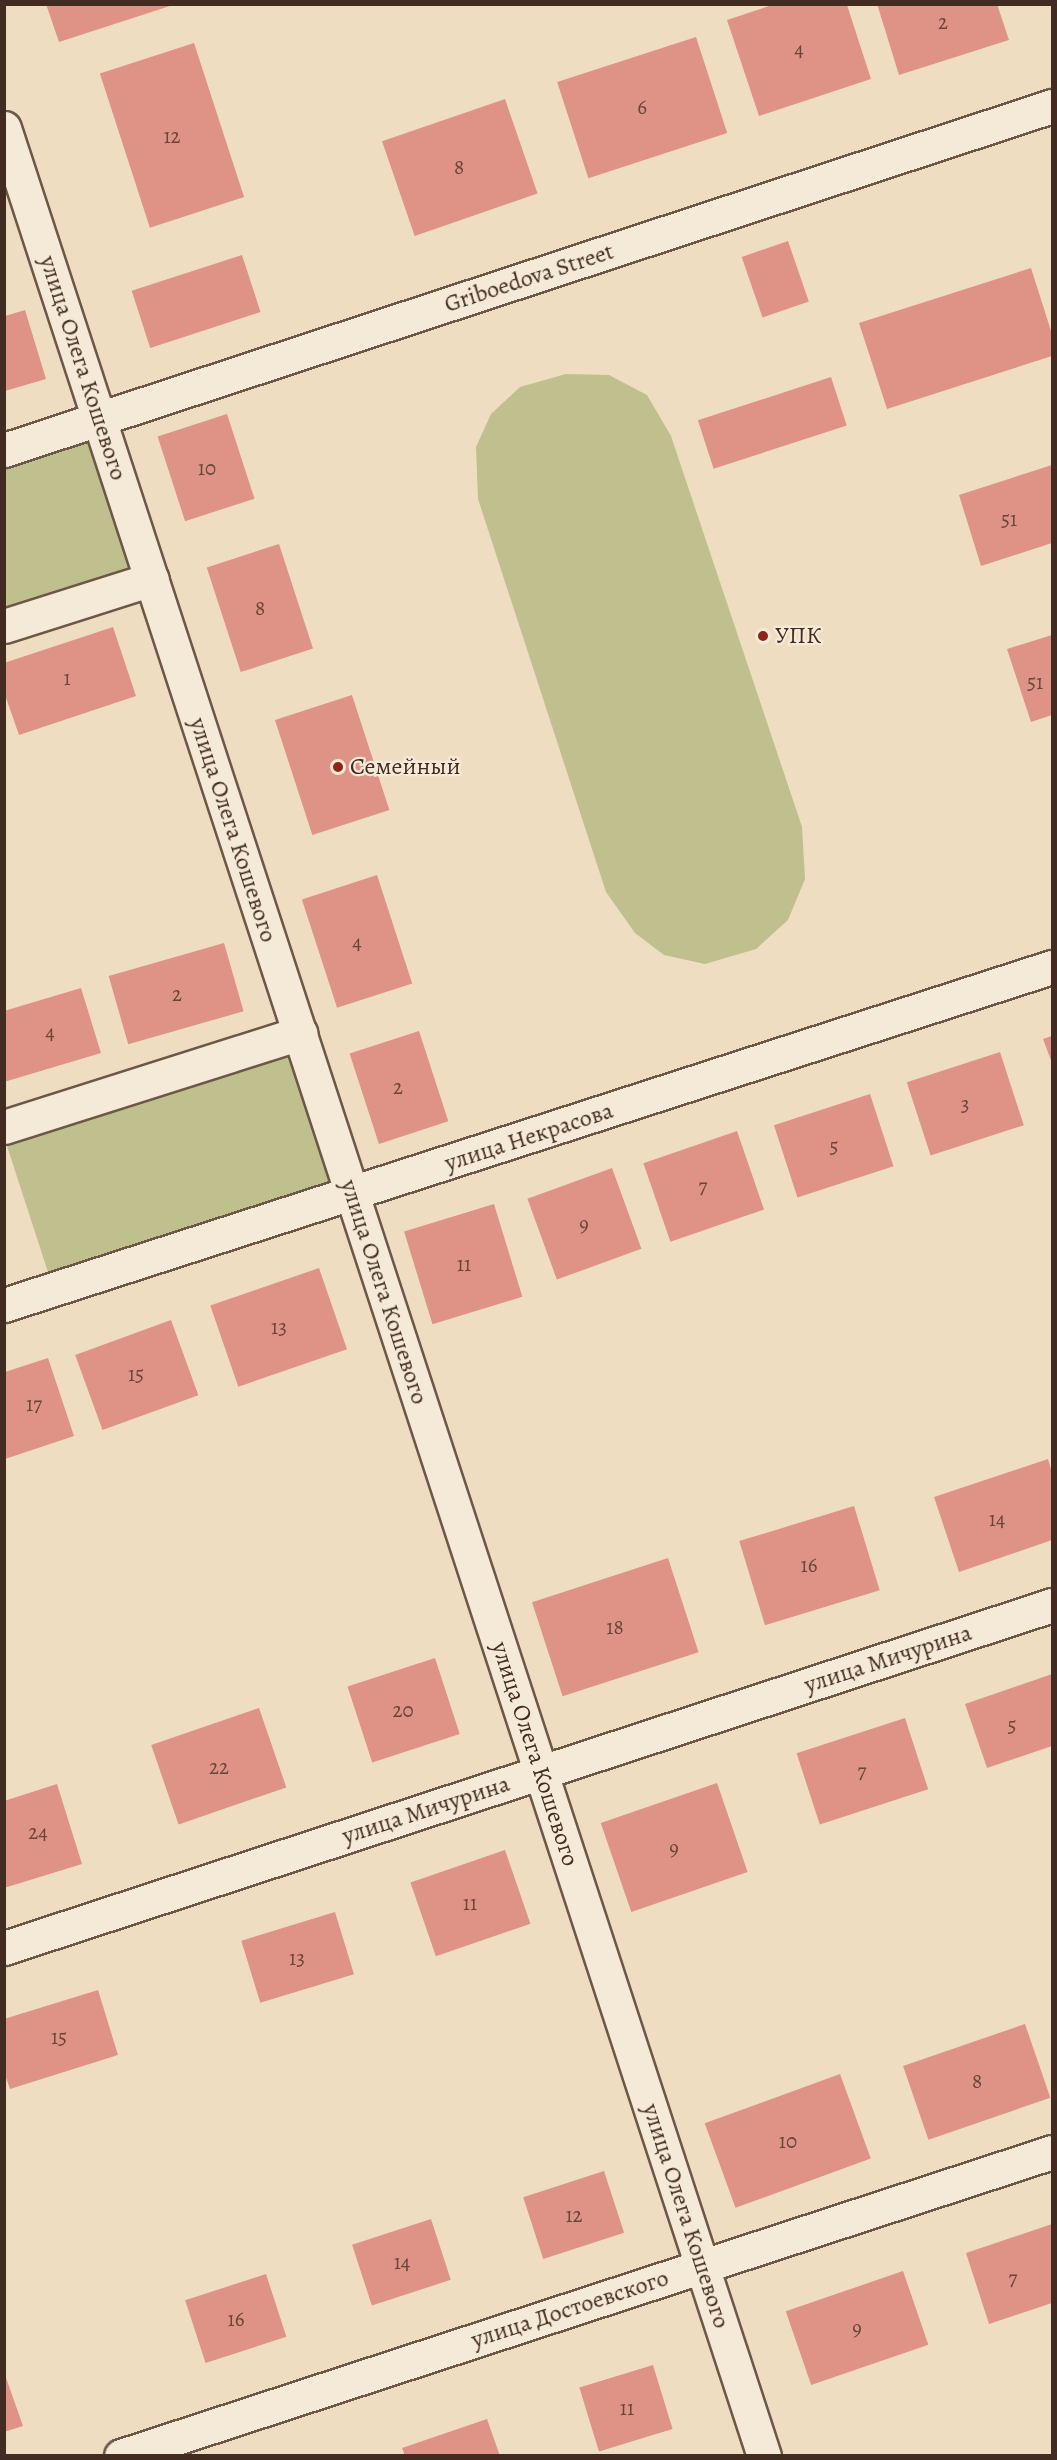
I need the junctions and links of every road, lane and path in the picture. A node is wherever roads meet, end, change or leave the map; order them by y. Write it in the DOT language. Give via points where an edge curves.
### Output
graph roads {
  1 [pos="1053,106"];
  2 [pos="4,128"];
  3 [pos="100,419"];
  4 [pos="4,450"];
  5 [pos="152,579"];
  6 [pos="4,626"];
  7 [pos="1053,967"];
  8 [pos="300,1033"];
  9 [pos="4,1127"];
  10 [pos="352,1195"];
  11 [pos="4,1305"];
  12 [pos="1053,1605"];
  13 [pos="541,1772"];
  14 [pos="4,1948"];
  15 [pos="1053,2152"];
  16 [pos="702,2266"];
  17 [pos="122,2456"];
  18 [pos="764,2456"];
  1 -- 3 [label="street, Griboedova Street"];
  2 -- 3 [label="street, улица Олега Кошевого"];
  3 -- 4 [label="street, Griboedova Street"];
  3 -- 5 [label="street, улица Олега Кошевого"];
  5 -- 6 [label="street"];
  5 -- 8 [label="street, улица Олега Кошевого"];
  7 -- 10 [label="street, улица Некрасова"];
  8 -- 9 [label="street"];
  8 -- 10 [label="street, улица Олега Кошевого"];
  10 -- 11 [label="street, улица Некрасова"];
  10 -- 13 [label="street, улица Олега Кошевого"];
  12 -- 13 [label="street, улица Мичурина"];
  13 -- 14 [label="street, улица Мичурина"];
  13 -- 16 [label="street, улица Олега Кошевого"];
  15 -- 16 [label="street, улица Достоевского"];
  16 -- 17 [label="street, улица Достоевского"];
  16 -- 18 [label="street, улица Олега Кошевого"];
}
